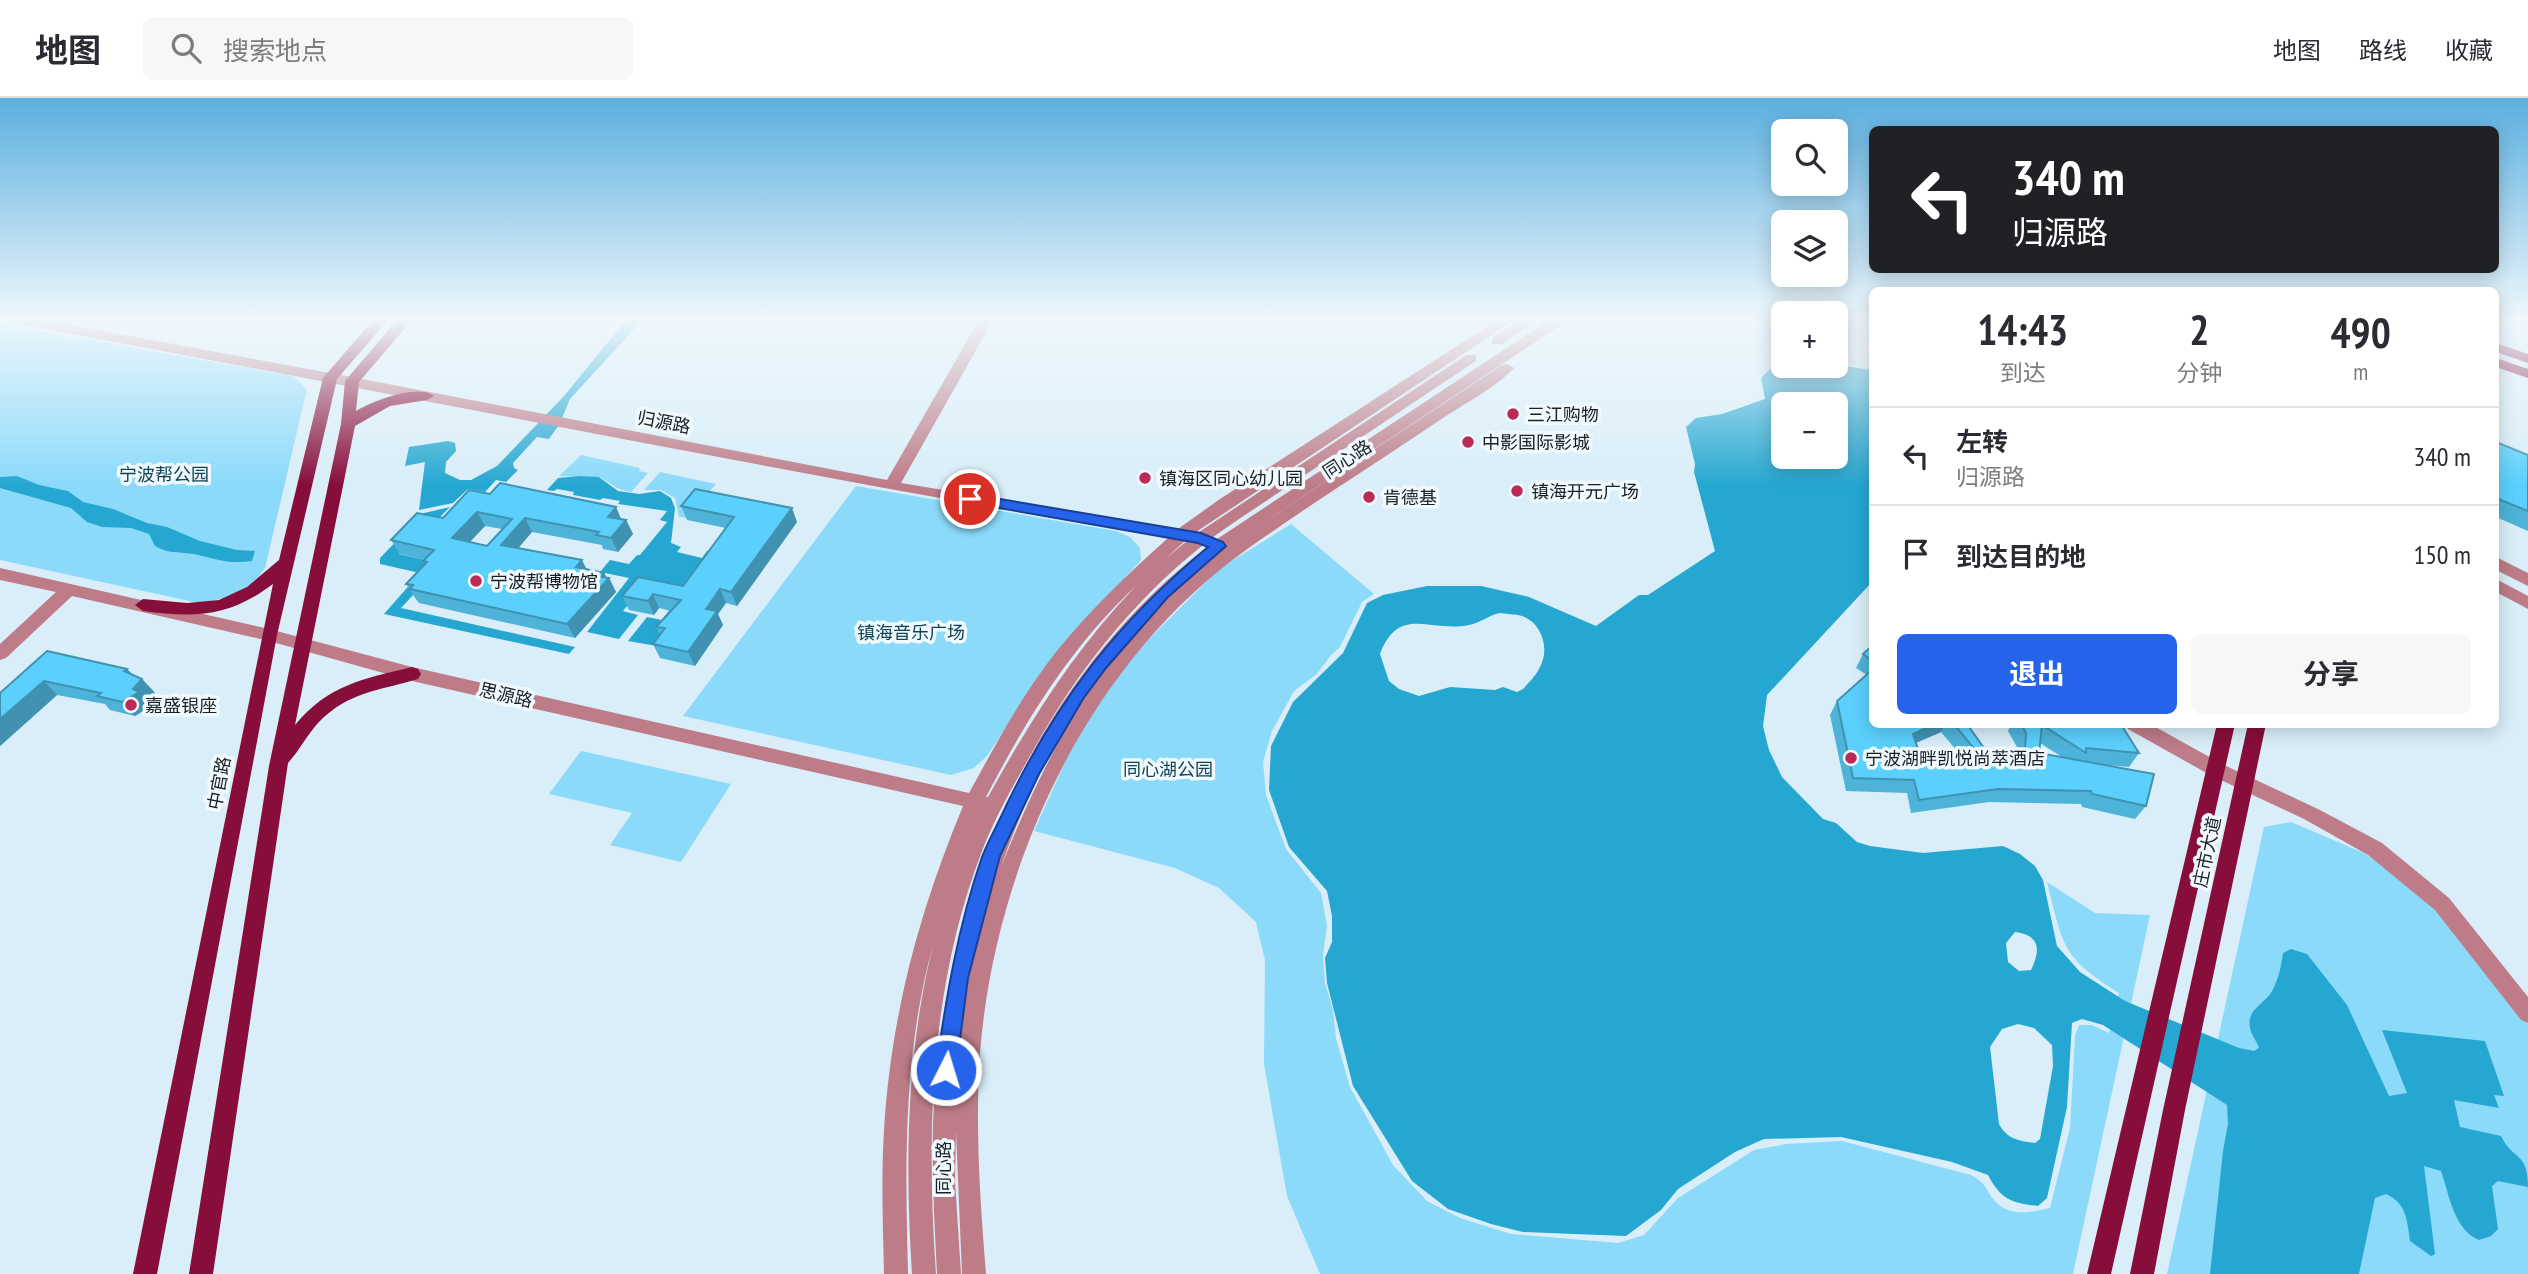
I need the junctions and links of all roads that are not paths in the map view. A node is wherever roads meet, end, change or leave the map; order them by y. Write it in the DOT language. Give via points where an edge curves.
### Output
graph roads {
  1 [pos="313,375"];
  2 [pos="333,375"];
  3 [pos="357,375"];
  4 [pos="954,375"];
  5 [pos="1422,375"];
  6 [pos="1447,375"];
  7 [pos="1476,375"];
  8 [pos="1497,375"];
  9 [pos="330,378"];
  10 [pos="352,381"];
  11 [pos="427,396"];
  12 [pos="348,424"];
  13 [pos="891,485"];
  14 [pos="1181,535"];
  15 [pos="1201,538"];
  16 [pos="1218,546"];
  17 [pos="287,562"];
  18 [pos="2499,565"];
  19 [pos="0,574"];
  20 [pos="2499,575"];
  21 [pos="2528,580"];
  22 [pos="2499,587"];
  23 [pos="69,589"];
  24 [pos="2528,590"];
  25 [pos="2528,603"];
  26 [pos="142,605"];
  27 [pos="269,635"];
  28 [pos="303,645"];
  29 [pos="0,654"];
  30 [pos="412,674"];
  31 [pos="2141,728"];
  32 [pos="2226,728"];
  33 [pos="2256,728"];
  34 [pos="278,765"];
  35 [pos="2217,770"];
  36 [pos="2245,782"];
  37 [pos="972,800"];
  38 [pos="994,805"];
  39 [pos="1013,809"];
  40 [pos="2528,1013"];
  41 [pos="145,1274"];
  42 [pos="201,1274"];
  43 [pos="896,1274"];
  44 [pos="923,1274"];
  45 [pos="949,1274"];
  46 [pos="974,1274"];
  47 [pos="2099,1274"];
  48 [pos="2143,1274"];
  1 -- 9 [label="street, 归源路"];
  2 -- 9 [label="main road, 中官路"];
  3 -- 10 [label="main road"];
  4 -- 13 [label="street"];
  5 -- 14 [label="street"];
  6 -- 15 [label="street, 同心路"];
  7 -- 16 [label="street, 同心路"];
  8 -- 46 [label="street" via="1196,581 1143,635 1087,708 1024,830 997,906 979,981 969,1074 967,1168"];
  9 -- 10 [label="street, 归源路"];
  9 -- 17 [label="main road, 中官路"];
  10 -- 11 [label="street, 归源路"];
  10 -- 12 [label="main road"];
  11 -- 12 [label="main road" via="384,402"];
  11 -- 13 [label="street, 归源路"];
  12 -- 28 [label="main road"];
  13 -- 14 [label="street, 归源路"];
  14 -- 15 [label="street, 归源路"];
  14 -- 37 [label="street" via="1142,568 1048,673"];
  15 -- 16 [label="street, 归源路"];
  15 -- 38 [label="street, 同心路" via="1128,603 1098,638 1036,728"];
  16 -- 39 [label="street, 同心路" via="1163,593 1100,663 1049,739"];
  17 -- 26 [label="main road" via="254,592 221,607 181,610"];
  17 -- 27 [label="main road, 中官路"];
  18 -- 21 [label="street"];
  19 -- 23 [label="street, 思源路"];
  20 -- 24 [label="street"];
  22 -- 25 [label="street"];
  23 -- 26 [label="street, 思源路"];
  23 -- 29 [label="street"];
  26 -- 27 [label="street, 思源路"];
  27 -- 28 [label="street, 思源路"];
  27 -- 41 [label="main road, 中官路"];
  28 -- 30 [label="street, 思源路"];
  28 -- 34 [label="main road"];
  30 -- 34 [label="main road" via="352,689 319,710"];
  30 -- 37 [label="street, 思源路"];
  31 -- 35 [label="street"];
  32 -- 35 [label="main road, 庄市大道"];
  33 -- 36 [label="main road, 庄市大道"];
  34 -- 42 [label="main road"];
  35 -- 36 [label="street"];
  35 -- 47 [label="main road, 庄市大道"];
  36 -- 40 [label="street" via="2375,849 2442,904"];
  36 -- 48 [label="main road, 庄市大道"];
  37 -- 38 [label="street, 思源路"];
  37 -- 43 [label="street" via="946,862 907,1013 894,1128"];
  38 -- 39 [label="street, 思源路"];
  38 -- 44 [label="street, 同心路" via="971,854 952,915 926,1035 918,1204"];
  39 -- 45 [label="street, 同心路" via="991,856 958,978 948,1042 943,1138"];
}
